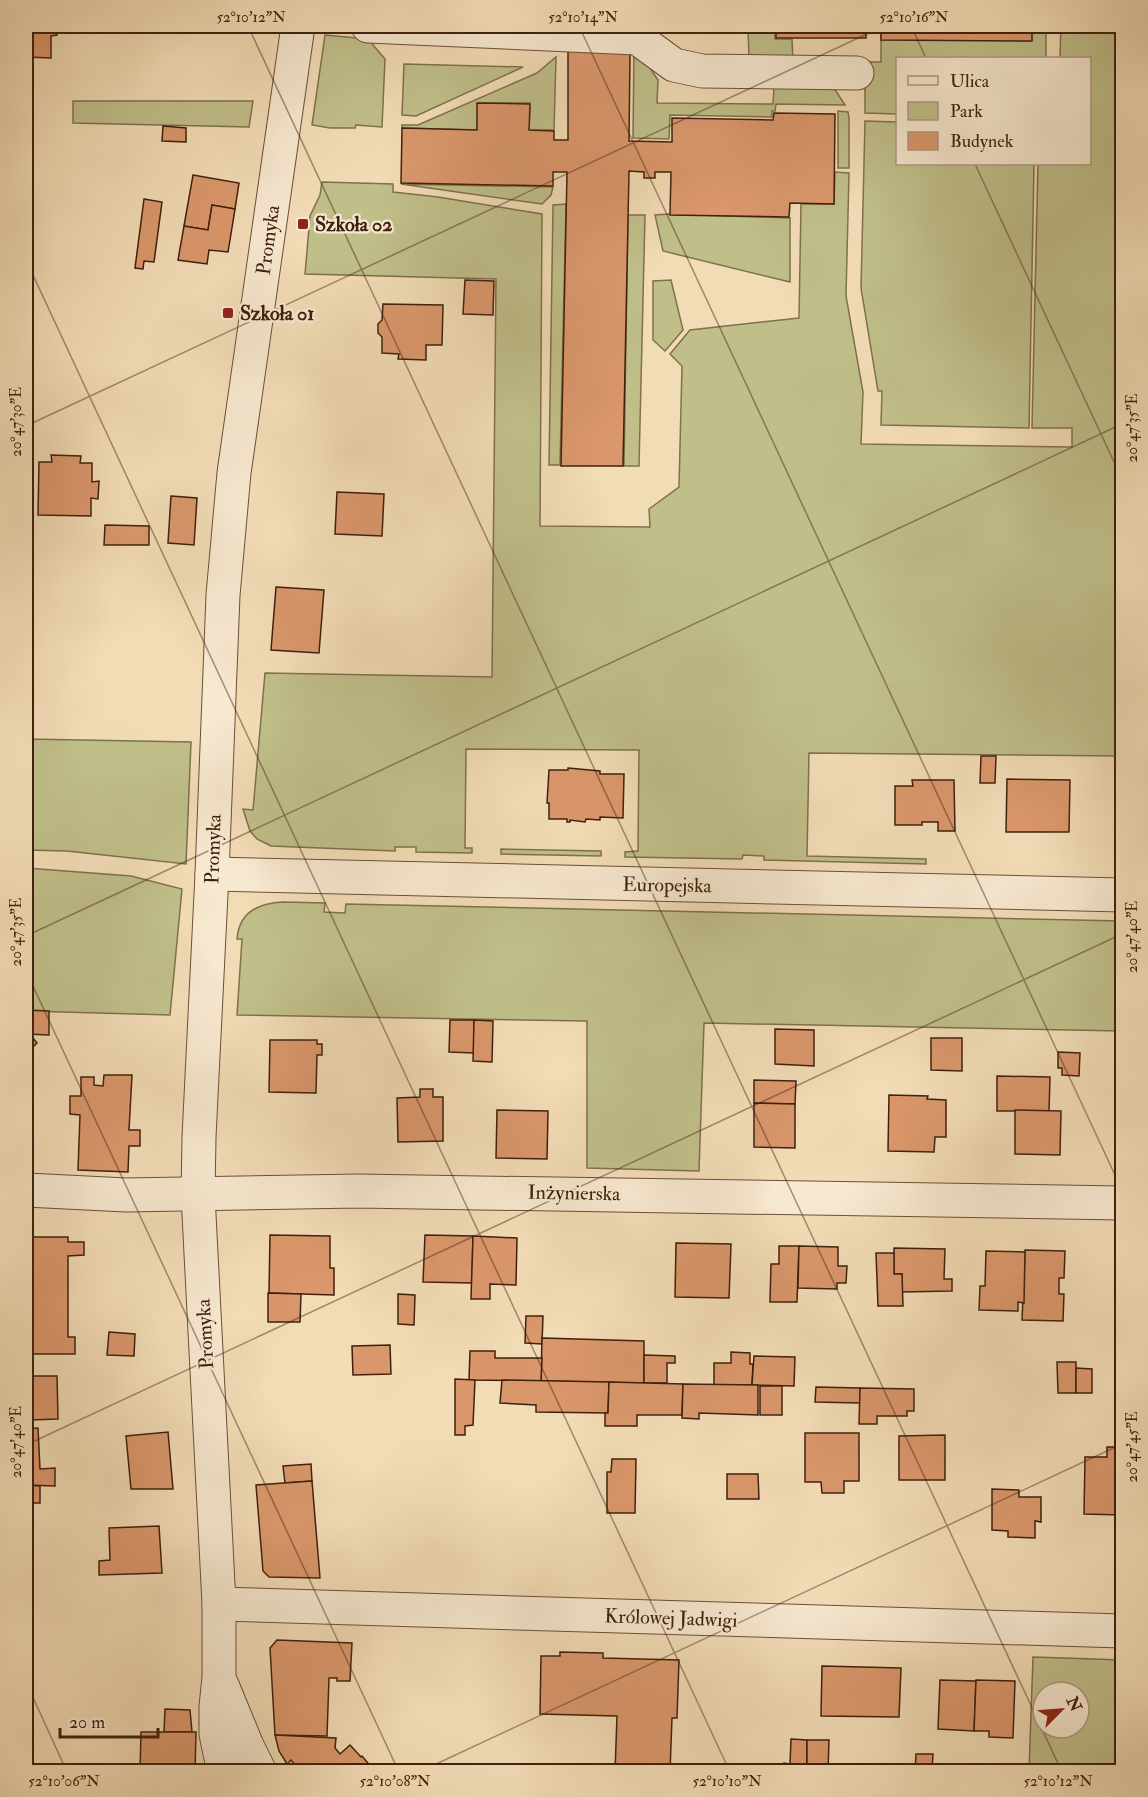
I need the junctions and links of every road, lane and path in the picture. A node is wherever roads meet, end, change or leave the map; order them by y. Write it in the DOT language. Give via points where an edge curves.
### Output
graph roads {
  1 [pos="298,26"];
  2 [pos="368,26"];
  3 [pos="857,73"];
  4 [pos="212,874"];
  5 [pos="1122,895"];
  6 [pos="26,1190"];
  7 [pos="198,1195"];
  8 [pos="1122,1203"];
  9 [pos="219,1604"];
  10 [pos="1122,1630"];
  11 [pos="219,1677"];
  12 [pos="224,1772"];
  13 [pos="260,1772"];
  1 -- 4 [label="street, Promyka" via="234,473 223,595"];
  2 -- 3 [label="street" via="637,38 675,65 702,71"];
  4 -- 5 [label="street, Europejska"];
  4 -- 7 [label="street, Promyka"];
  6 -- 7 [label="street, Inżynierska"];
  7 -- 8 [label="street, Inżynierska" via="358,1191"];
  7 -- 9 [label="street, Promyka"];
  9 -- 10 [label="street, Królowej Jadwigi"];
  9 -- 11 [label="street, Promyka"];
  11 -- 12 [label="street, Promyka" via="216,1734"];
  11 -- 13 [label="street, Promyka"];
}
